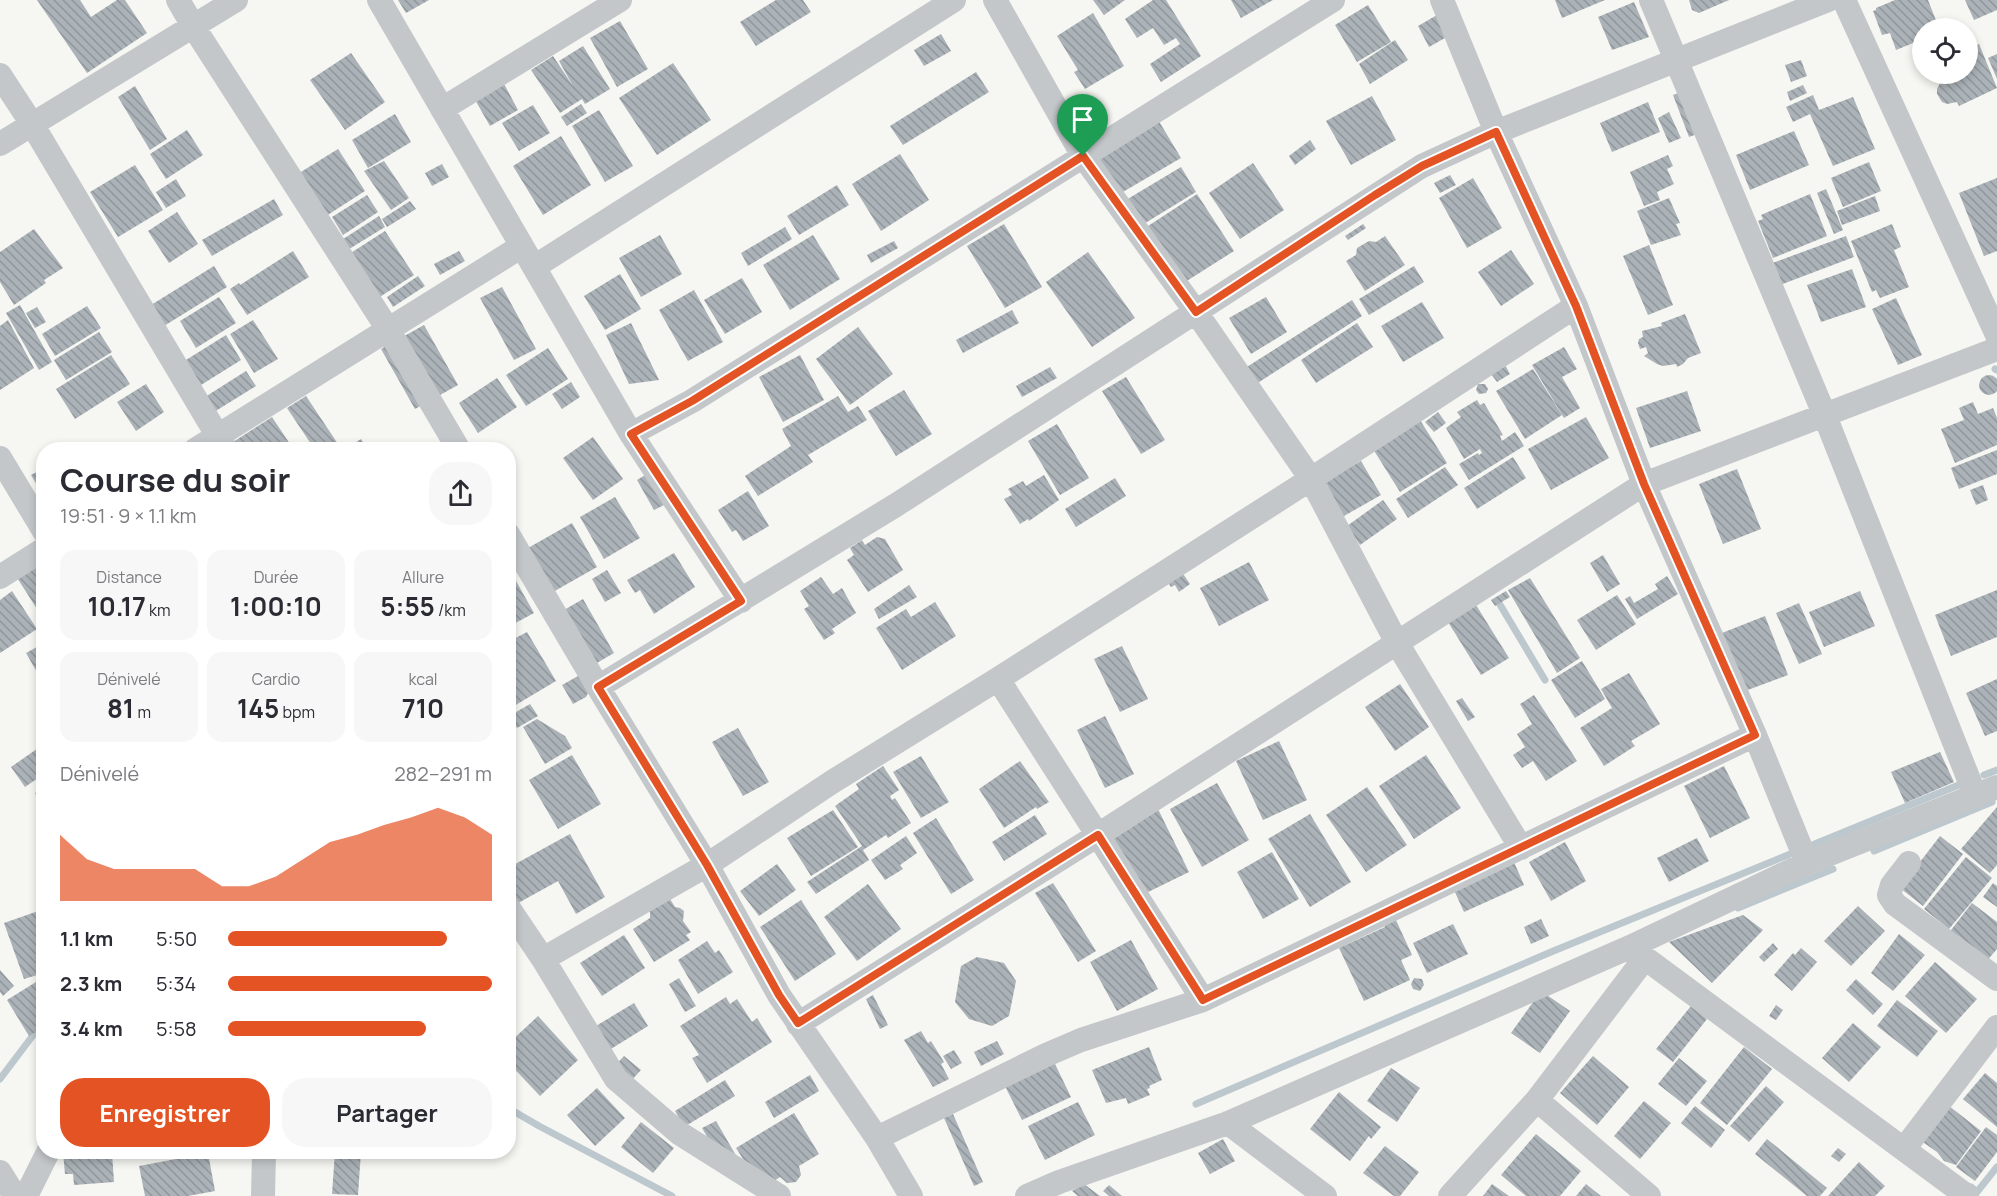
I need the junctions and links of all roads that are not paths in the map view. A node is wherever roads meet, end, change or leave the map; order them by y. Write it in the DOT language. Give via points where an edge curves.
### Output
graph roads {
  1 [pos="178,0"];
  2 [pos="237,0"];
  3 [pos="379,0"];
  4 [pos="620,0"];
  5 [pos="954,0"];
  6 [pos="995,0"];
  7 [pos="1333,0"];
  8 [pos="1442,0"];
  9 [pos="1651,0"];
  10 [pos="1828,0"];
  11 [pos="1844,0"];
  12 [pos="193,26"];
  13 [pos="1677,58"];
  14 [pos="0,75"];
  15 [pos="442,109"];
  16 [pos="32,124"];
  17 [pos="1496,132"];
  18 [pos="0,144"];
  19 [pos="1083,156"];
  20 [pos="522,246"];
  21 [pos="534,267"];
  22 [pos="1576,306"];
  23 [pos="1196,312"];
  24 [pos="389,331"];
  25 [pos="1997,334"];
  26 [pos="1997,349"];
  27 [pos="1825,416"];
  28 [pos="631,434"];
  29 [pos="221,442"];
  30 [pos="223,442"];
  31 [pos="454,442"];
  32 [pos="0,458"];
  33 [pos="1311,479"];
  34 [pos="1644,484"];
  35 [pos="36,518"];
  36 [pos="516,548"];
  37 [pos="36,554"];
  38 [pos="0,577"];
  39 [pos="741,601"];
  40 [pos="1397,643"];
  41 [pos="998,679"];
  42 [pos="598,687"];
  43 [pos="1755,735"];
  44 [pos="1997,787"];
  45 [pos="1975,795"];
  46 [pos="1098,835"];
  47 [pos="1521,848"];
  48 [pos="1807,863"];
  49 [pos="1909,863"];
  50 [pos="707,865"];
  51 [pos="516,919"];
  52 [pos="1638,952"];
  53 [pos="543,959"];
  54 [pos="1997,979"];
  55 [pos="1203,1000"];
  56 [pos="798,1023"];
  57 [pos="1997,1027"];
  58 [pos="1537,1100"];
  59 [pos="1228,1123"];
  60 [pos="877,1138"];
  61 [pos="1904,1149"];
  62 [pos="45,1159"];
  63 [pos="264,1159"];
  64 [pos="0,1172"];
  65 [pos="15,1196"];
  66 [pos="27,1196"];
  67 [pos="263,1196"];
  68 [pos="779,1196"];
  69 [pos="911,1196"];
  70 [pos="1027,1196"];
  71 [pos="1325,1196"];
  72 [pos="1450,1196"];
  73 [pos="1649,1196"];
  74 [pos="1967,1196"];
  1 -- 12 [label="street"];
  2 -- 12 [label="street"];
  3 -- 15 [label="street"];
  4 -- 15 [label="street"];
  5 -- 21 [label="street"];
  6 -- 19 [label="street"];
  7 -- 19 [label="street"];
  8 -- 17 [label="street"];
  9 -- 13 [label="street"];
  10 -- 13 [label="street"];
  11 -- 25 [label="street"];
  12 -- 16 [label="street"];
  12 -- 24 [label="street"];
  13 -- 17 [label="street"];
  13 -- 27 [label="street"];
  14 -- 16 [label="street"];
  15 -- 20 [label="street"];
  16 -- 18 [label="street"];
  16 -- 29 [label="street"];
  17 -- 22 [label="street"];
  17 -- 23 [label="street" via="1413,172"];
  19 -- 23 [label="street"];
  19 -- 28 [label="street" via="692,401"];
  20 -- 21 [label="street"];
  20 -- 24 [label="street"];
  21 -- 28 [label="street"];
  22 -- 33 [label="street"];
  22 -- 34 [label="street"];
  23 -- 33 [label="street"];
  23 -- 39 [label="street"];
  24 -- 30 [label="street"];
  24 -- 31 [label="street"];
  26 -- 27 [label="street"];
  27 -- 34 [label="street"];
  27 -- 45 [label="street"];
  28 -- 39 [label="street"];
  32 -- 35 [label="street"];
  33 -- 40 [label="street"];
  33 -- 41 [label="street"];
  34 -- 40 [label="street"];
  34 -- 43 [label="street"];
  36 -- 42 [label="street"];
  37 -- 38 [label="street"];
  39 -- 42 [label="street"];
  40 -- 46 [label="street"];
  40 -- 47 [label="street"];
  41 -- 46 [label="street"];
  41 -- 50 [label="street"];
  42 -- 50 [label="street"];
  43 -- 47 [label="street"];
  43 -- 48 [label="street"];
  44 -- 45 [label="street"];
  45 -- 48 [label="street"];
  46 -- 55 [label="street"];
  46 -- 56 [label="street"];
  47 -- 55 [label="street"];
  48 -- 52 [label="street"];
  49 -- 54 [label="street" via="1892,885 1889,895 1894,904"];
  50 -- 53 [label="street"];
  50 -- 56 [label="street"];
  51 -- 53 [label="street"];
  52 -- 58 [label="street"];
  52 -- 59 [label="street"];
  52 -- 61 [label="street"];
  53 -- 68 [label="street" via="616,1079 679,1132"];
  55 -- 60 [label="street" via="1081,1040"];
  56 -- 60 [label="street"];
  57 -- 61 [label="street"];
  58 -- 72 [label="street"];
  58 -- 73 [label="street"];
  59 -- 70 [label="street"];
  59 -- 71 [label="street"];
  60 -- 69 [label="street"];
  61 -- 74 [label="street"];
  62 -- 66 [label="street"];
  63 -- 67 [label="street"];
  64 -- 65 [label="street"];
}
